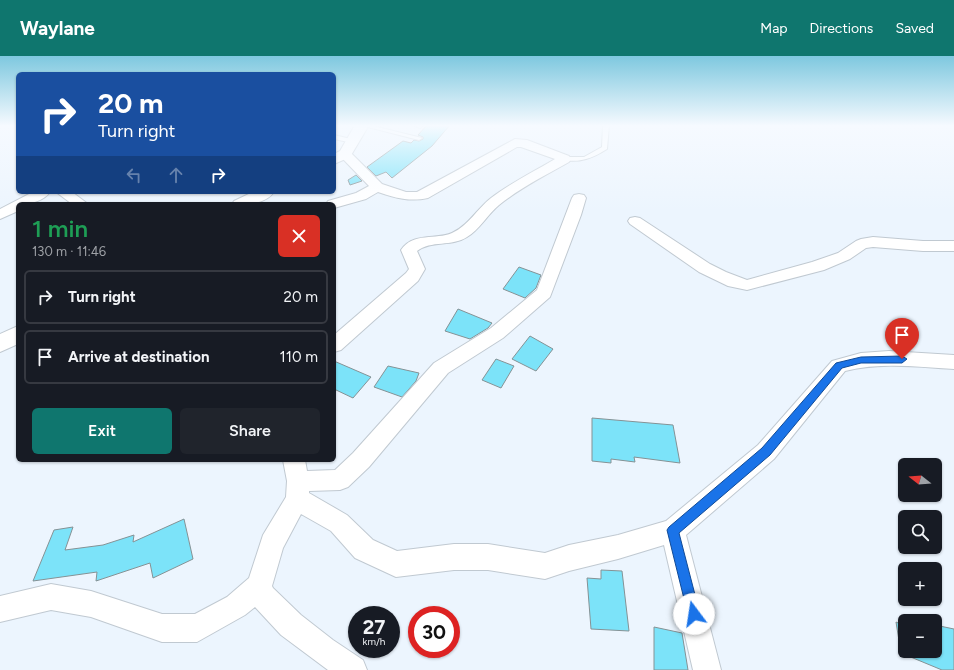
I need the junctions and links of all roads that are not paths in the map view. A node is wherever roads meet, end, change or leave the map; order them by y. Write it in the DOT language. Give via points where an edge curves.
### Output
graph roads {
  1 [pos="496,154"];
  2 [pos="550,154"];
  3 [pos="596,154"];
  4 [pos="339,157"];
  5 [pos="564,159"];
  6 [pos="377,187"];
  7 [pos="39,194"];
  8 [pos="66,194"];
  9 [pos="262,194"];
  10 [pos="579,198"];
  11 [pos="25,202"];
  12 [pos="78,202"];
  13 [pos="244,202"];
  14 [pos="336,203"];
  15 [pos="16,207"];
  16 [pos="0,215"];
  17 [pos="635,221"];
  18 [pos="954,246"];
  19 [pos="16,335"];
  20 [pos="336,343"];
  21 [pos="0,344"];
  22 [pos="954,362"];
  23 [pos="296,480"];
  24 [pos="673,530"];
  25 [pos="259,586"];
  26 [pos="0,609"];
  27 [pos="353,670"];
  28 [pos="706,670"];
  1 -- 6 [label="street" via="416,198"];
  2 -- 5 [label="street"];
  3 -- 5 [label="lane" via="579,161"];
  4 -- 6 [label="street"];
  5 -- 20 [label="street" via="486,208 457,237 414,245 409,250 416,260 417,268 412,277"];
  6 -- 14 [label="street" via="361,196"];
  7 -- 11 [label="street"];
  8 -- 12 [label="street"];
  9 -- 13 [label="street"];
  10 -- 23 [label="street" via="544,293 497,333 440,368 361,460 340,480"];
  15 -- 16 [label="street"];
  17 -- 18 [label="street" via="709,270 737,284 747,285 818,266 844,256 861,244 873,242"];
  19 -- 21 [label="street"];
  22 -- 24 [label="street" via="889,358 861,360 839,366 766,452"];
  23 -- 24 [label="street" via="364,549 396,564 454,557 488,557 545,566"];
  23 -- 25 [label="street"];
  24 -- 28 [label="street"];
  25 -- 26 [label="street" via="236,606 197,628 162,628 91,604 51,597"];
  25 -- 27 [label="street" via="263,597 290,625"];
}
